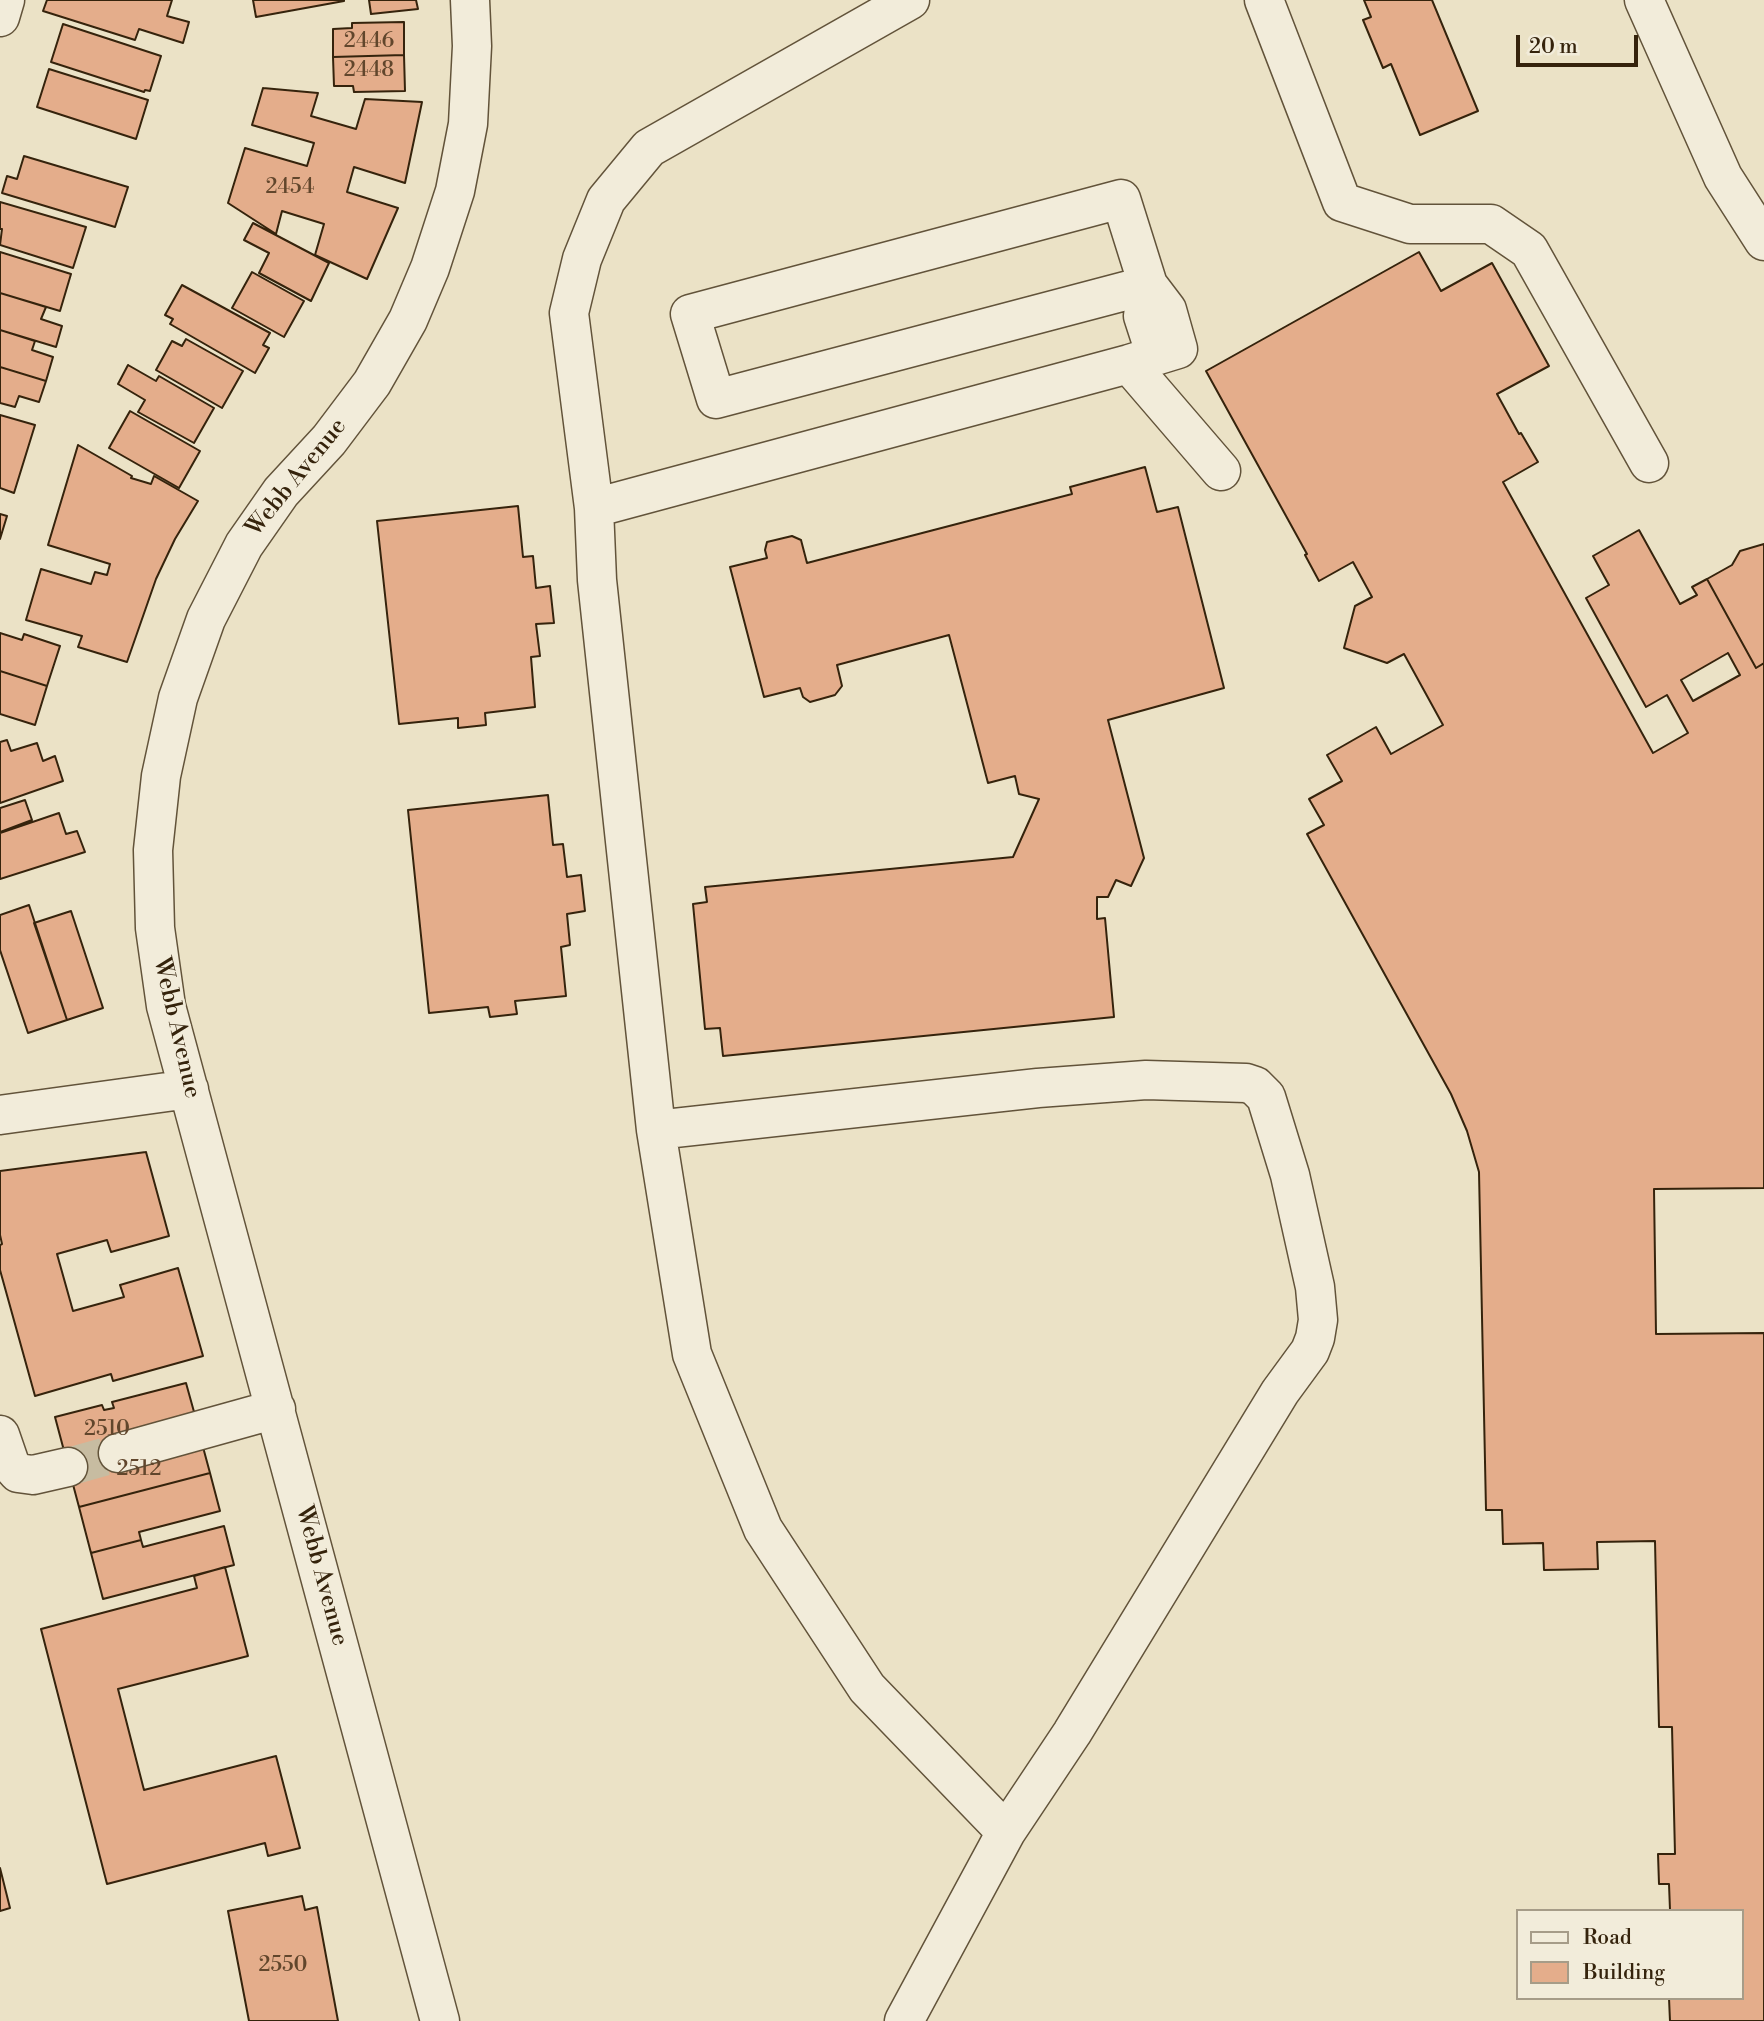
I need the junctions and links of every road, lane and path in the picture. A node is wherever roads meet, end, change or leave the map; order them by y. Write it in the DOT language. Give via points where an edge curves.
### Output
graph roads {
  1 [pos="5,0"];
  2 [pos="470,0"];
  3 [pos="910,0"];
  4 [pos="1264,0"];
  5 [pos="1644,0"];
  6 [pos="0,17"];
  7 [pos="1764,241"];
  8 [pos="1148,285"];
  9 [pos="1154,356"];
  10 [pos="1649,463"];
  11 [pos="1221,471"];
  12 [pos="594,508"];
  13 [pos="189,1089"];
  14 [pos="2,1108"];
  15 [pos="656,1130"];
  16 [pos="276,1409"];
  17 [pos="0,1435"];
  18 [pos="118,1453"];
  19 [pos="68,1467"];
  20 [pos="1006,1832"];
  21 [pos="440,2021"];
  22 [pos="904,2021"];
  1 -- 6 [label="street"];
  2 -- 13 [label="street, Webb Avenue" via="468,124 455,191 430,268 408,320 372,383 329,440 281,492 244,545 206,619 178,698 161,776 153,850 155,928 166,1006"];
  3 -- 12 [label="street" via="649,148 606,200 582,259 569,313"];
  4 -- 10 [label="street" via="1342,202 1410,224 1491,224 1529,250"];
  5 -- 7 [label="street" via="1723,177"];
  8 -- 8 [label="street" via="1121,199 690,314 716,399"];
  8 -- 9 [label="street" via="1143,316"];
  9 -- 11 [label="street"];
  9 -- 12 [label="street"];
  12 -- 15 [label="street" via="597,580"];
  13 -- 14 [label="street"];
  13 -- 16 [label="street, Webb Avenue"];
  15 -- 20 [label="street" via="692,1354 763,1529 867,1688"];
  15 -- 20 [label="street" via="1038,1088 1172,1079 1246,1083 1266,1097 1305,1235 1318,1321 1315,1338"];
  16 -- 18 [label="street"];
  16 -- 21 [label="street, Webb Avenue"];
  17 -- 19 [label="street" via="9,1464 18,1473 33,1475"];
  20 -- 22 [label="street"];
}
